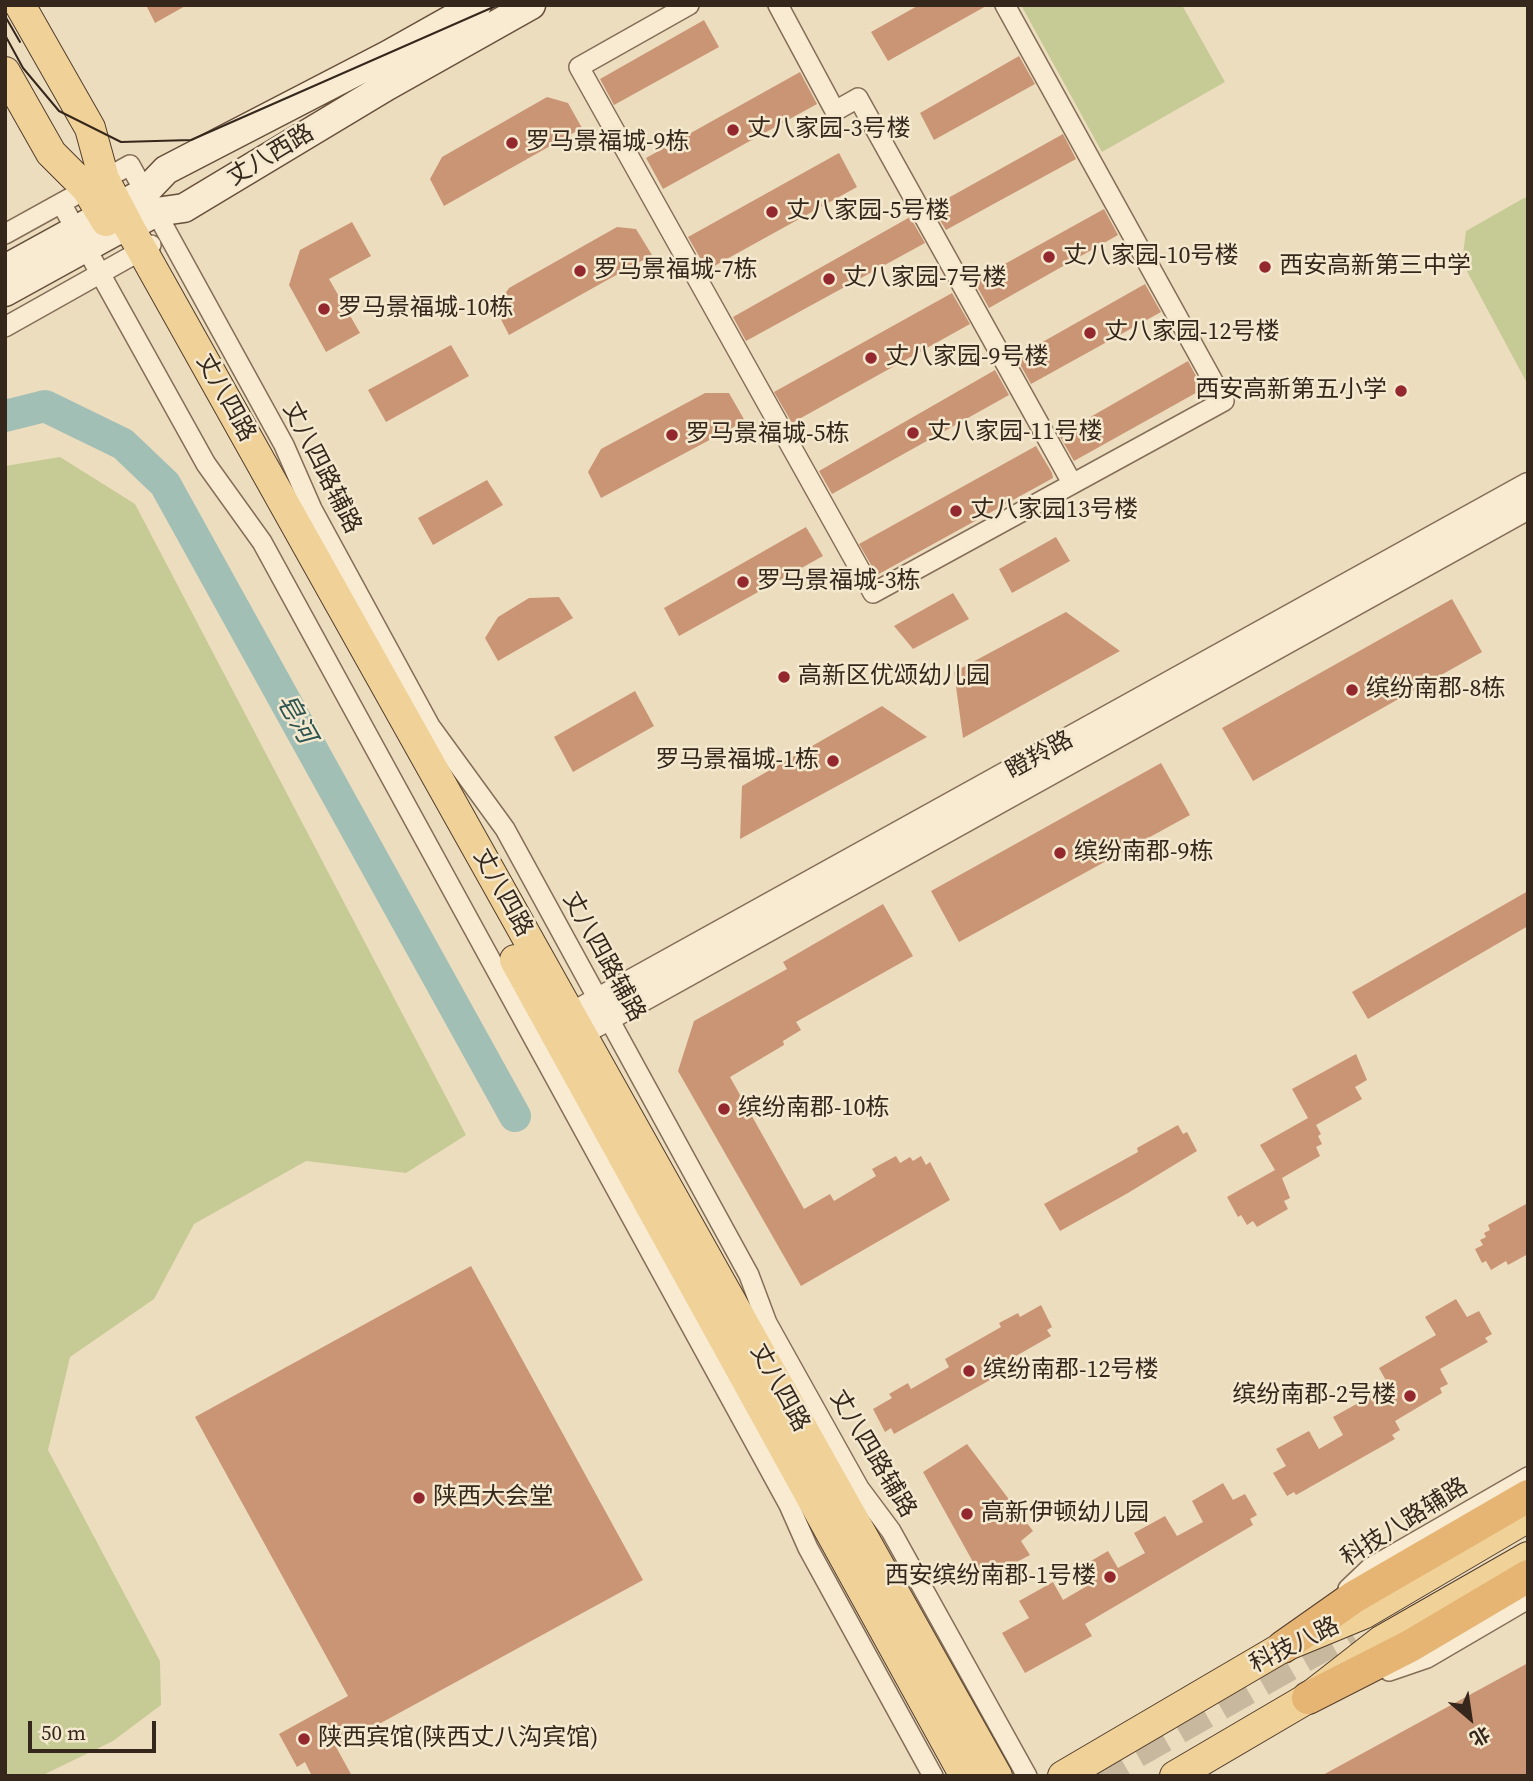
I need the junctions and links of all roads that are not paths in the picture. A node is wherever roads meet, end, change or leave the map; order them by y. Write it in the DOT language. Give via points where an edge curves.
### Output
graph roads {
  1 [pos="20,5"];
  2 [pos="477,5"];
  3 [pos="531,5"];
  4 [pos="689,5"];
  5 [pos="778,5"];
  6 [pos="1005,5"];
  7 [pos="5,72"];
  8 [pos="96,184"];
  9 [pos="61,203"];
  10 [pos="134,225"];
  11 [pos="5,234"];
  12 [pos="80,239"];
  13 [pos="5,270"];
  14 [pos="101,274"];
  15 [pos="5,292"];
  16 [pos="5,327"];
  17 [pos="1072,484"];
  18 [pos="1528,485"];
  19 [pos="1528,507"];
  20 [pos="604,1009"];
  21 [pos="566,1030"];
  22 [pos="1528,1477"];
  23 [pos="1528,1496"];
  24 [pos="1528,1517"];
  25 [pos="1528,1557"];
  26 [pos="1528,1576"];
  27 [pos="1528,1599"];
  28 [pos="1283,1647"];
  29 [pos="1308,1698"];
  30 [pos="933,1776"];
  31 [pos="965,1776"];
  32 [pos="997,1776"];
  33 [pos="1027,1776"];
  34 [pos="1063,1776"];
  35 [pos="1175,1776"];
  1 -- 8 [label="main road, 丈八四路" via="90,128"];
  2 -- 10 [label="main road, 丈八西路" via="166,170"];
  3 -- 10 [label="main road, 丈八西路" via="184,208"];
  4 -- 17 [label="street" via="579,67 873,593"];
  5 -- 17 [label="street" via="835,111 858,98"];
  6 -- 17 [label="street" via="1224,401"];
  7 -- 8 [label="main road, 丈八四路" via="51,153"];
  8 -- 9 [label="street"];
  8 -- 10 [label="main road, 丈八四路"];
  8 -- 10 [label="street, 丈八四路辅路" via="130,165"];
  9 -- 11 [label="street"];
  9 -- 12 [label="street"];
  10 -- 12 [label="main road, 丈八西路"];
  10 -- 14 [label="street"];
  10 -- 20 [label="street, 丈八四路辅路" via="284,445 312,509 430,726 505,829"];
  10 -- 21 [label="main road, 丈八四路"];
  12 -- 13 [label="main road, 丈八西路"];
  12 -- 14 [label="street"];
  12 -- 15 [label="main road, 丈八西路"];
  14 -- 16 [label="street"];
  14 -- 30 [label="street" via="206,464 262,542"];
  18 -- 20 [label="street, 瞪羚路"];
  19 -- 20 [label="street, 瞪羚路"];
  20 -- 21 [label="street, 瞪羚路"];
  20 -- 33 [label="street, 丈八四路辅路" via="749,1275 767,1323 859,1488 891,1531"];
  21 -- 31 [label="main road, 丈八四路"];
  21 -- 32 [label="main road, 丈八四路"];
  22 -- 28 [label="street, 科技八路辅路" via="1370,1568"];
  23 -- 28 [label="highway" via="1354,1597"];
  24 -- 28 [label="main road, 科技八路" via="1363,1614"];
  25 -- 29 [label="main road, 科技八路" via="1381,1641"];
  26 -- 29 [label="highway" via="1410,1646"];
  27 -- 29 [label="street" via="1427,1658"];
  28 -- 34 [label="main road, 科技八路"];
  29 -- 35 [label="main road, 科技八路"];
}
